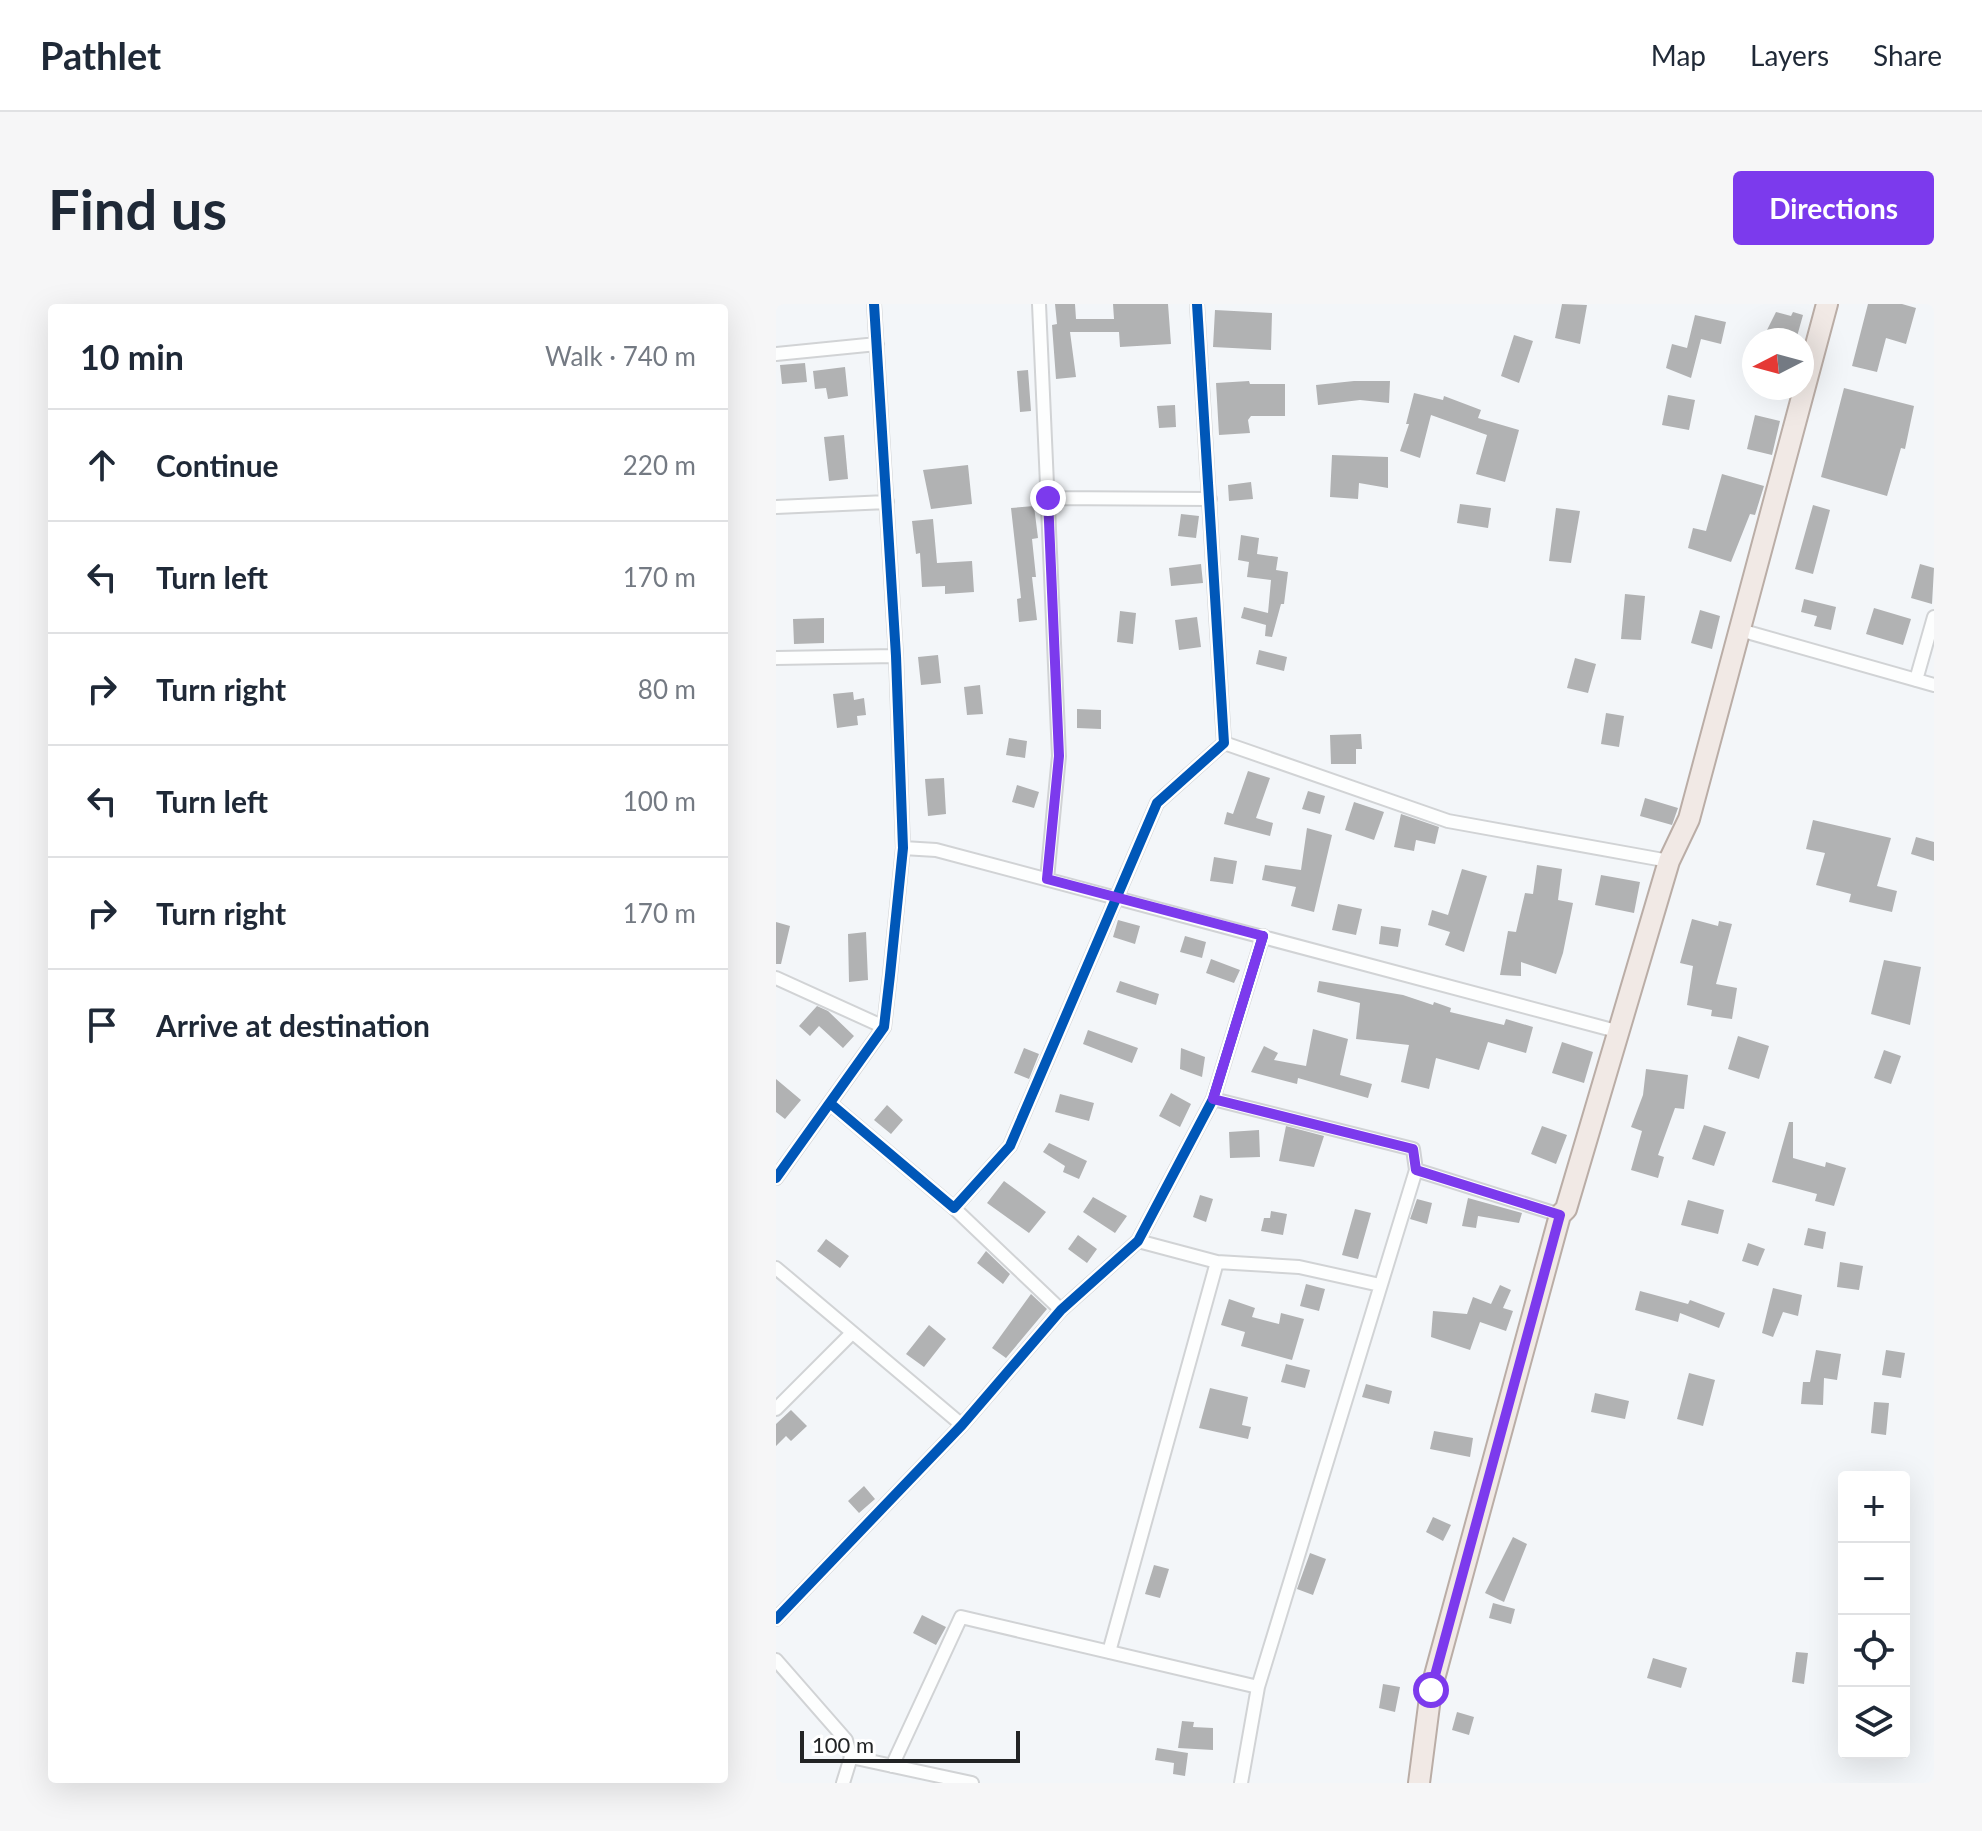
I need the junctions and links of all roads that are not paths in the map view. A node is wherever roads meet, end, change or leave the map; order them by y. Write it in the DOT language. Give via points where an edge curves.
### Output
graph roads {
  1 [pos="874,304"];
  2 [pos="1039,304"];
  3 [pos="1197,304"];
  4 [pos="1827,304"];
  5 [pos="877,344"];
  6 [pos="776,354"];
  7 [pos="1048,498"];
  8 [pos="1210,499"];
  9 [pos="887,502"];
  10 [pos="776,507"];
  11 [pos="1934,617"];
  12 [pos="1740,630"];
  13 [pos="896,656"];
  14 [pos="776,658"];
  15 [pos="1916,680"];
  16 [pos="1934,685"];
  17 [pos="1224,743"];
  18 [pos="903,848"];
  19 [pos="1669,861"];
  20 [pos="1047,879"];
  21 [pos="1117,897"];
  22 [pos="1263,936"];
  23 [pos="776,978"];
  24 [pos="884,1027"];
  25 [pos="1620,1032"];
  26 [pos="1213,1099"];
  27 [pos="831,1104"];
  28 [pos="1416,1170"];
  29 [pos="776,1178"];
  30 [pos="954,1208"];
  31 [pos="1560,1215"];
  32 [pos="1138,1241"];
  33 [pos="1217,1262"];
  34 [pos="776,1268"];
  35 [pos="1380,1285"];
  36 [pos="1061,1310"];
  37 [pos="852,1333"];
  38 [pos="776,1409"];
  39 [pos="962,1425"];
  40 [pos="776,1619"];
  41 [pos="1109,1652"];
  42 [pos="776,1660"];
  43 [pos="1258,1687"];
  44 [pos="851,1757"];
  45 [pos="892,1766"];
  46 [pos="843,1783"];
  47 [pos="972,1783"];
  48 [pos="1241,1783"];
  49 [pos="1419,1783"];
  1 -- 5 [label="street"];
  2 -- 7 [label="street"];
  3 -- 8 [label="street"];
  4 -- 12 [label="main road"];
  5 -- 6 [label="street"];
  5 -- 9 [label="street"];
  7 -- 8 [label="street"];
  7 -- 20 [label="street" via="1059,756"];
  8 -- 17 [label="street"];
  9 -- 10 [label="street"];
  9 -- 13 [label="street"];
  11 -- 15 [label="street"];
  12 -- 15 [label="street"];
  12 -- 19 [label="main road" via="1689,819"];
  13 -- 14 [label="street"];
  13 -- 18 [label="street"];
  15 -- 16 [label="street"];
  17 -- 19 [label="street" via="1448,821"];
  17 -- 21 [label="street" via="1157,803"];
  18 -- 20 [label="street" via="936,850"];
  18 -- 24 [label="street"];
  19 -- 25 [label="main road"];
  20 -- 21 [label="street"];
  21 -- 22 [label="street"];
  21 -- 30 [label="street" via="1010,1146"];
  22 -- 25 [label="street"];
  22 -- 26 [label="street"];
  23 -- 24 [label="street"];
  24 -- 27 [label="street"];
  25 -- 31 [label="main road"];
  26 -- 28 [label="street" via="1413,1149"];
  26 -- 32 [label="street"];
  27 -- 29 [label="street"];
  27 -- 30 [label="street"];
  28 -- 31 [label="street"];
  28 -- 35 [label="street"];
  30 -- 36 [label="street"];
  31 -- 49 [label="main road" via="1431,1690"];
  32 -- 33 [label="street"];
  32 -- 36 [label="street"];
  33 -- 35 [label="street" via="1299,1267"];
  33 -- 41 [label="street"];
  34 -- 37 [label="street"];
  35 -- 43 [label="street"];
  36 -- 39 [label="street"];
  37 -- 38 [label="street"];
  37 -- 39 [label="street"];
  39 -- 40 [label="street"];
  41 -- 43 [label="street"];
  41 -- 45 [label="street" via="961,1617"];
  42 -- 44 [label="street" via="846,1740"];
  43 -- 48 [label="street"];
  44 -- 45 [label="street"];
  44 -- 46 [label="street"];
  45 -- 47 [label="street"];
}
